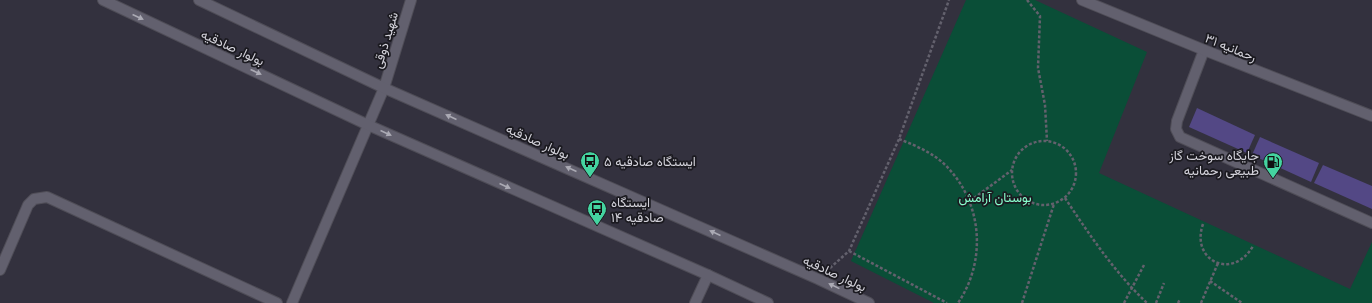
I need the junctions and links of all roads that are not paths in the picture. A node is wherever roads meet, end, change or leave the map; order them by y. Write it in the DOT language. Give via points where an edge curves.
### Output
graph roads {
  1 [pos="103,0"];
  2 [pos="199,0"];
  3 [pos="411,0"];
  4 [pos="1082,0"];
  5 [pos="1204,50"];
  6 [pos="384,88"];
  7 [pos="1372,116"];
  8 [pos="368,125"];
  9 [pos="1372,223"];
  10 [pos="0,270"];
  11 [pos="708,275"];
  12 [pos="277,303"];
  13 [pos="292,303"];
  14 [pos="695,303"];
  15 [pos="768,303"];
  16 [pos="869,303"];
  1 -- 8 [label="main road, بولوار صادقیه, one-way"];
  2 -- 6 [label="main road, بولوار صادقیه"];
  3 -- 6 [label="main road, شهید ذوقی"];
  4 -- 5 [label="main road, رحمانیه ۳۱"];
  5 -- 7 [label="main road, رحمانیه ۳۱"];
  5 -- 9 [label="main road" via="1177,121 1176,129 1180,138"];
  6 -- 8 [label="main road, شهید ذوقی"];
  16 -- 6 [label="main road, بولوار صادقیه, one-way"];
  8 -- 11 [label="main road, بولوار صادقیه, one-way"];
  8 -- 13 [label="main road, شهید ذوقی"];
  10 -- 12 [label="main road" via="28,205 34,199 48,197"];
  11 -- 14 [label="main road"];
  11 -- 15 [label="main road, بولوار صادقیه"];
}
